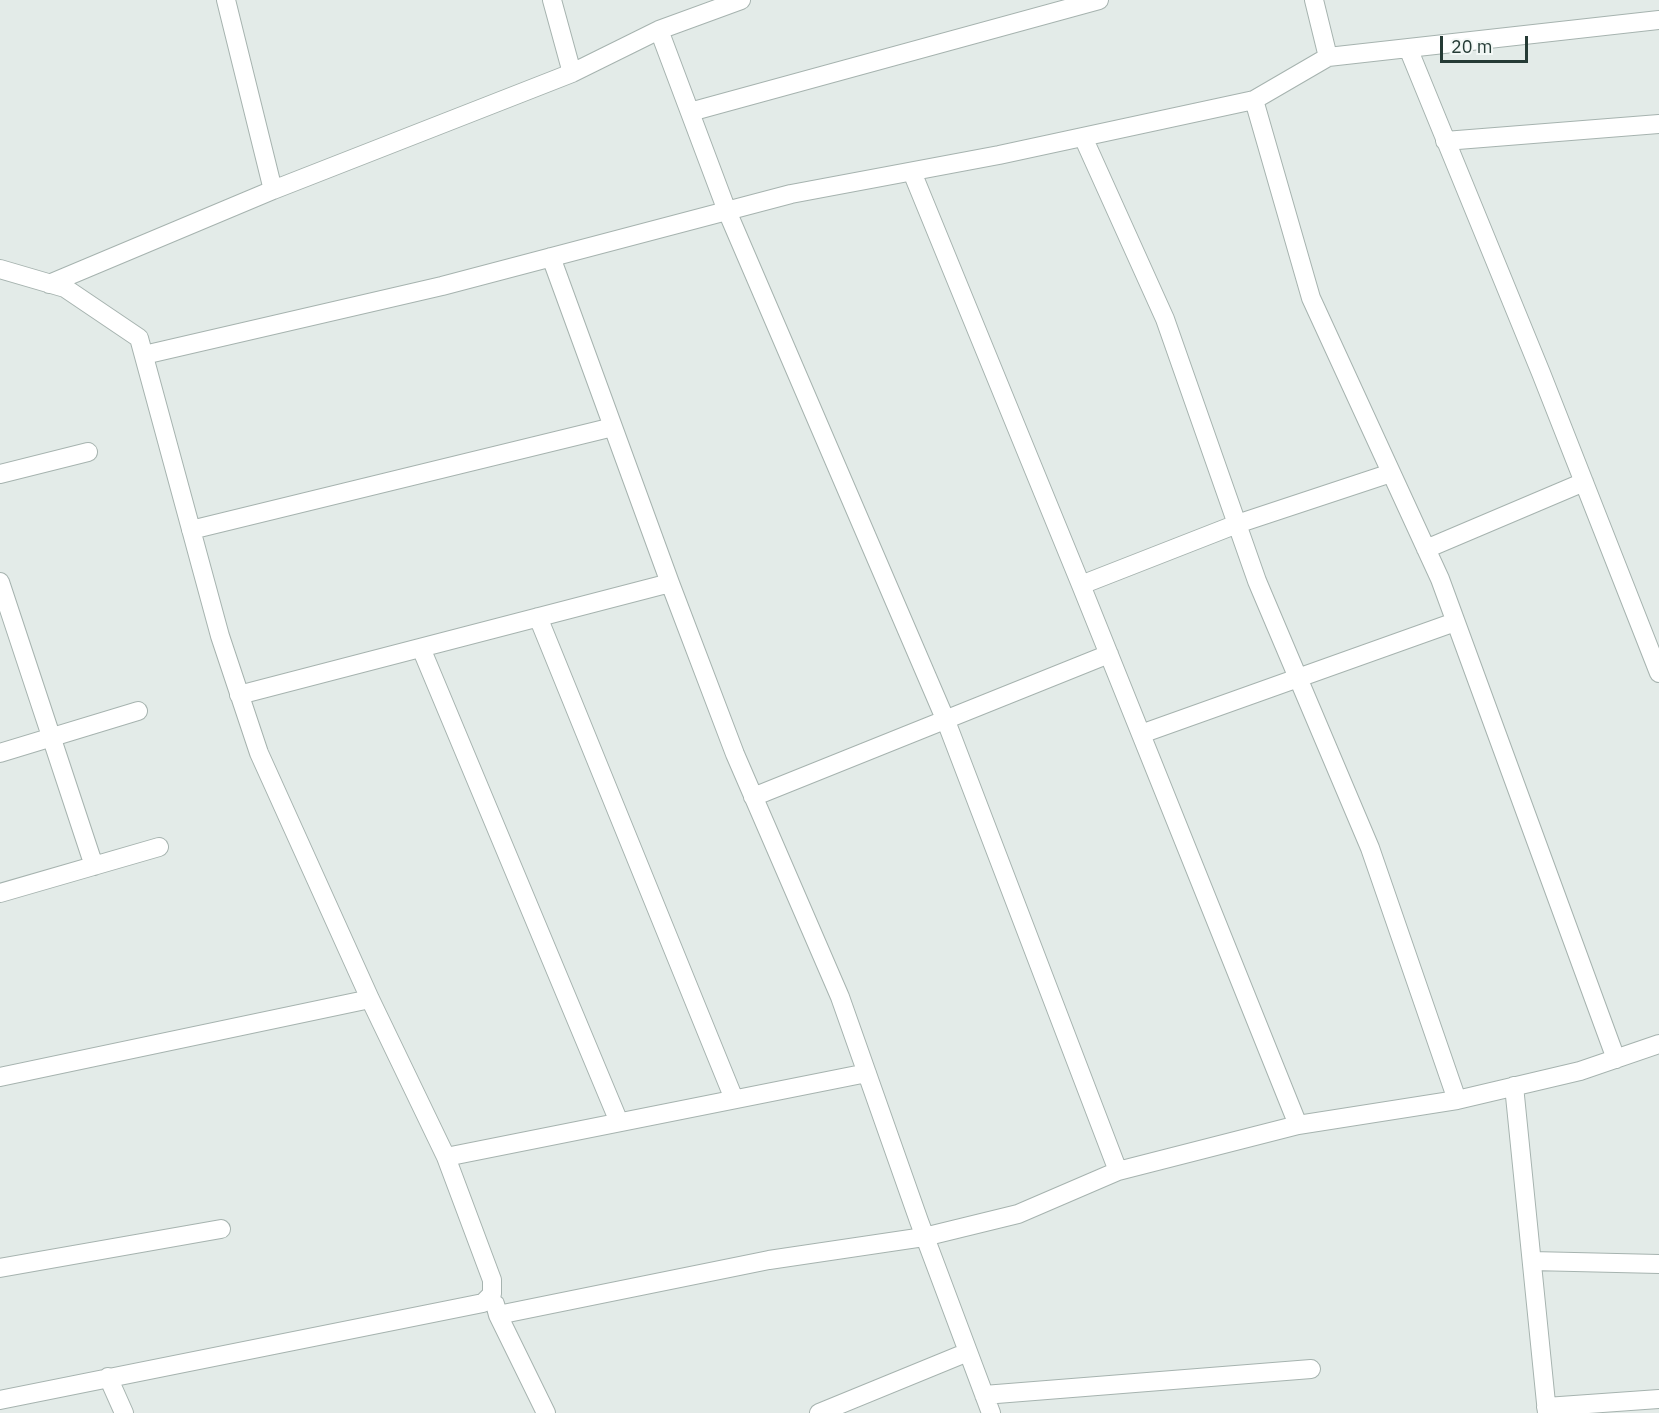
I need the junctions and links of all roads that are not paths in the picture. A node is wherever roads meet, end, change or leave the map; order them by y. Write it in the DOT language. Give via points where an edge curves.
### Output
graph roads {
  1 [pos="226,0"];
  2 [pos="552,0"];
  3 [pos="741,0"];
  4 [pos="1099,0"];
  5 [pos="1314,0"];
  6 [pos="1659,20"];
  7 [pos="659,30"];
  8 [pos="1408,48"];
  9 [pos="1328,57"];
  10 [pos="572,73"];
  11 [pos="1254,100"];
  12 [pos="690,112"];
  13 [pos="1659,124"];
  14 [pos="1083,137"];
  15 [pos="1445,141"];
  16 [pos="912,172"];
  17 [pos="273,190"];
  18 [pos="727,211"];
  19 [pos="551,257"];
  20 [pos="0,270"];
  21 [pos="49,284"];
  22 [pos="144,355"];
  23 [pos="613,427"];
  24 [pos="88,452"];
  25 [pos="1391,473"];
  26 [pos="0,474"];
  27 [pos="1584,482"];
  28 [pos="1237,524"];
  29 [pos="191,530"];
  30 [pos="1426,549"];
  31 [pos="0,582"];
  32 [pos="670,583"];
  33 [pos="1081,585"];
  34 [pos="538,617"];
  35 [pos="1455,622"];
  36 [pos="421,648"];
  37 [pos="1109,654"];
  38 [pos="1659,673"];
  39 [pos="1299,679"];
  40 [pos="239,695"];
  41 [pos="138,711"];
  42 [pos="946,721"];
  43 [pos="1141,734"];
  44 [pos="51,736"];
  45 [pos="0,753"];
  46 [pos="753,797"];
  47 [pos="159,847"];
  48 [pos="94,866"];
  49 [pos="0,892"];
  50 [pos="370,999"];
  51 [pos="1659,1044"];
  52 [pos="1616,1059"];
  53 [pos="867,1073"];
  54 [pos="0,1077"];
  55 [pos="1514,1086"];
  56 [pos="734,1099"];
  57 [pos="1457,1100"];
  58 [pos="618,1122"];
  59 [pos="1298,1125"];
  60 [pos="446,1157"];
  61 [pos="1118,1171"];
  62 [pos="221,1229"];
  63 [pos="924,1237"];
  64 [pos="1532,1261"];
  65 [pos="1659,1264"];
  66 [pos="0,1268"];
  67 [pos="492,1294"];
  68 [pos="498,1315"];
  69 [pos="968,1352"];
  70 [pos="1311,1369"];
  71 [pos="108,1377"];
  72 [pos="984,1395"];
  73 [pos="1659,1399"];
  74 [pos="0,1400"];
  75 [pos="1546,1410"];
  76 [pos="124,1413"];
  77 [pos="546,1413"];
  78 [pos="819,1413"];
  79 [pos="991,1413"];
  1 -- 17 [label="street"];
  2 -- 10 [label="street"];
  3 -- 7 [label="street"];
  4 -- 12 [label="street"];
  5 -- 9 [label="street"];
  6 -- 8 [label="street"];
  7 -- 10 [label="street"];
  7 -- 12 [label="street"];
  8 -- 9 [label="street"];
  8 -- 15 [label="street"];
  9 -- 11 [label="street"];
  10 -- 17 [label="street"];
  11 -- 14 [label="street"];
  11 -- 25 [label="street" via="1311,298"];
  12 -- 18 [label="street"];
  13 -- 15 [label="street"];
  14 -- 16 [label="street"];
  14 -- 28 [label="street" via="1165,319"];
  15 -- 27 [label="street"];
  16 -- 18 [label="street" via="791,194"];
  16 -- 33 [label="street"];
  17 -- 21 [label="street"];
  18 -- 19 [label="street"];
  18 -- 42 [label="street"];
  19 -- 22 [label="street"];
  19 -- 23 [label="street"];
  20 -- 21 [label="street"];
  21 -- 22 [label="street" via="64,288 139,338"];
  22 -- 29 [label="street"];
  23 -- 29 [label="street"];
  23 -- 32 [label="street"];
  24 -- 26 [label="street"];
  25 -- 28 [label="street"];
  25 -- 30 [label="street"];
  27 -- 30 [label="street"];
  27 -- 38 [label="street"];
  28 -- 33 [label="street"];
  28 -- 39 [label="street"];
  29 -- 40 [label="street"];
  30 -- 35 [label="street"];
  31 -- 44 [label="street"];
  32 -- 34 [label="street"];
  32 -- 46 [label="street"];
  33 -- 37 [label="street"];
  34 -- 36 [label="street"];
  34 -- 56 [label="street"];
  35 -- 39 [label="street"];
  35 -- 52 [label="street"];
  36 -- 40 [label="street"];
  36 -- 58 [label="street"];
  37 -- 42 [label="street"];
  37 -- 43 [label="street"];
  39 -- 43 [label="street"];
  39 -- 57 [label="street" via="1370,848"];
  40 -- 50 [label="street" via="259,753"];
  41 -- 44 [label="street"];
  42 -- 46 [label="street"];
  42 -- 61 [label="street"];
  43 -- 59 [label="street"];
  44 -- 45 [label="street"];
  44 -- 48 [label="street"];
  46 -- 53 [label="street" via="840,997"];
  47 -- 48 [label="street"];
  48 -- 49 [label="street"];
  50 -- 54 [label="street"];
  50 -- 60 [label="street"];
  51 -- 52 [label="street"];
  52 -- 55 [label="street"];
  53 -- 56 [label="street"];
  53 -- 63 [label="street"];
  55 -- 57 [label="street"];
  55 -- 64 [label="street"];
  56 -- 58 [label="street"];
  57 -- 59 [label="street"];
  58 -- 60 [label="street"];
  59 -- 61 [label="street"];
  60 -- 67 [label="street" via="492,1280"];
  61 -- 63 [label="street" via="1018,1214"];
  62 -- 66 [label="street"];
  63 -- 68 [label="street" via="770,1260"];
  63 -- 69 [label="street"];
  64 -- 65 [label="street"];
  64 -- 75 [label="street"];
  67 -- 68 [label="street"];
  67 -- 71 [label="street" via="483,1303"];
  68 -- 77 [label="street"];
  69 -- 72 [label="street"];
  69 -- 78 [label="street"];
  70 -- 72 [label="street"];
  71 -- 74 [label="street"];
  71 -- 76 [label="street"];
  72 -- 79 [label="street"];
  73 -- 75 [label="street"];
}
